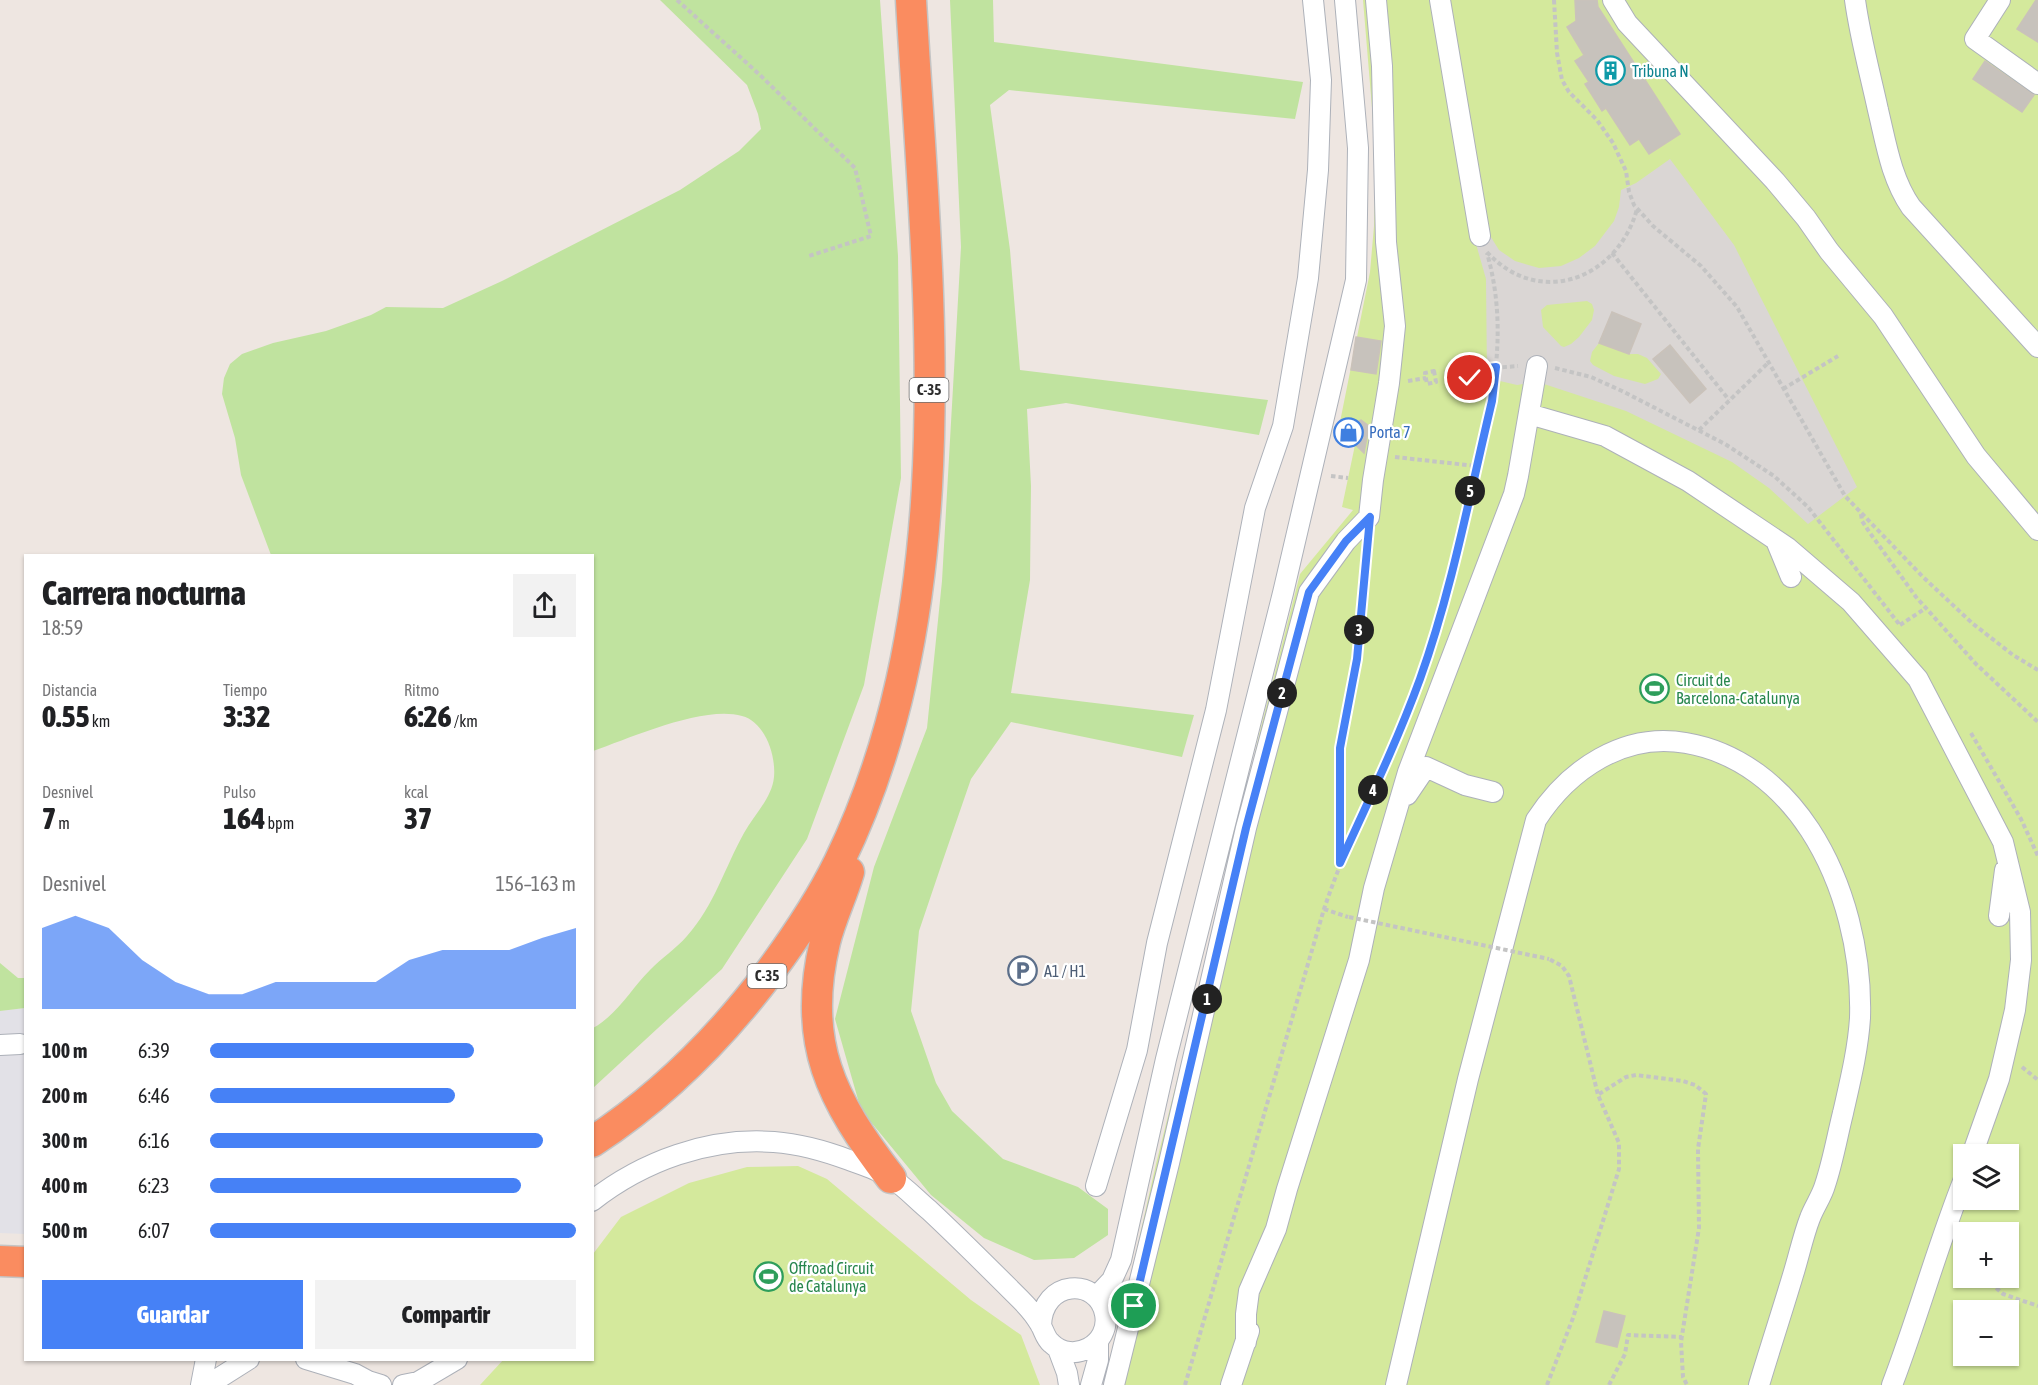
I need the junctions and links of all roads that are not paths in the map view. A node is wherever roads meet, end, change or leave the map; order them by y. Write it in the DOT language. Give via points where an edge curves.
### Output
graph roads {
  1 [pos="912,0"];
  2 [pos="1313,0"];
  3 [pos="1345,0"];
  4 [pos="1376,0"];
  5 [pos="1440,0"];
  6 [pos="1613,0"];
  7 [pos="1855,0"];
  8 [pos="2000,0"];
  9 [pos="2038,84"];
  10 [pos="1484,244"];
  11 [pos="2038,347"];
  12 [pos="1537,366"];
  13 [pos="1529,414"];
  14 [pos="2038,530"];
  15 [pos="1776,540"];
  16 [pos="1791,577"];
  17 [pos="875,776"];
  18 [pos="1492,792"];
  19 [pos="1396,812"];
  20 [pos="2006,853"];
  21 [pos="1999,916"];
  22 [pos="20,1044"];
  23 [pos="0,1045"];
  24 [pos="1137,1050"];
  25 [pos="1166,1059"];
  26 [pos="594,1141"];
  27 [pos="1976,1144"];
  28 [pos="891,1178"];
  29 [pos="1096,1186"];
  30 [pos="594,1200"];
  31 [pos="1953,1207"];
  32 [pos="0,1261"];
  33 [pos="24,1262"];
  34 [pos="988,1268"];
  35 [pos="1261,1296"];
  36 [pos="1051,1297"];
  37 [pos="1096,1297"];
  38 [pos="1041,1326"];
  39 [pos="1098,1341"];
  40 [pos="1246,1342"];
  41 [pos="1058,1349"];
  42 [pos="206,1361"];
  43 [pos="246,1361"];
  44 [pos="317,1361"];
  45 [pos="454,1361"];
  46 [pos="351,1367"];
  47 [pos="201,1385"];
  48 [pos="208,1385"];
  49 [pos="381,1385"];
  50 [pos="403,1385"];
  51 [pos="1069,1385"];
  52 [pos="1091,1385"];
  53 [pos="1114,1385"];
  54 [pos="1231,1385"];
  55 [pos="1396,1385"];
  56 [pos="1759,1385"];
  57 [pos="1892,1385"];
  1 -- 17 [label="highway, C-35" via="928,285 928,457 921,561 905,661 896,708"];
  2 -- 24 [label="street" via="1321,80 1308,278 1283,426 1254,508 1216,710 1157,942"];
  3 -- 25 [label="street" via="1358,148 1356,280 1283,593"];
  4 -- 53 [label="street" via="1382,66 1386,242 1395,326 1370,517 1346,541 1309,592 1246,828"];
  5 -- 10 [label="street"];
  6 -- 14 [label="street" via="1627,22 1806,218 1828,251 1883,316 1976,456"];
  7 -- 11 [label="street" via="1870,77 1901,193"];
  8 -- 9 [label="street" via="1975,39"];
  12 -- 13 [label="street"];
  13 -- 15 [label="street" via="1605,436 1688,481"];
  13 -- 19 [label="street" via="1514,494"];
  15 -- 16 [label="street"];
  15 -- 20 [label="street" via="1851,602 1918,679"];
  17 -- 26 [label="highway, C-35" via="839,863 808,918 741,1010 701,1053 638,1109"];
  17 -- 28 [label="highway" via="861,834 826,940 816,1014 820,1050 833,1085 863,1141"];
  18 -- 19 [label="street" via="1465,785 1426,767"];
  19 -- 40 [label="street" via="1359,960 1276,1229 1249,1291"];
  20 -- 21 [label="street"];
  20 -- 27 [label="street" via="2020,912 2021,960 1999,1079"];
  22 -- 23 [label="street"];
  24 -- 25 [label="street"];
  24 -- 29 [label="street"];
  25 -- 37 [label="street" via="1121,1260 1112,1280"];
  28 -- 30 [label="street" via="825,1151 775,1142 738,1142 655,1162"];
  28 -- 34 [label="street"];
  31 -- 57 [label="street"];
  32 -- 33 [label="highway"];
  34 -- 36 [label="street" via="1034,1295"];
  34 -- 38 [label="street"];
  35 -- 40 [label="street"];
  36 -- 37 [label="street" via="1078,1288"];
  36 -- 38 [label="street" via="1041,1315"];
  37 -- 39 [label="street" via="1106,1323"];
  38 -- 41 [label="street"];
  39 -- 41 [label="street" via="1084,1351"];
  39 -- 52 [label="street"];
  40 -- 54 [label="street"];
  41 -- 51 [label="street"];
  42 -- 47 [label="street"];
  43 -- 48 [label="street"];
  44 -- 46 [label="street"];
  45 -- 50 [label="street" via="418,1382"];
  46 -- 49 [label="street" via="368,1381"];
  55 -- 56 [label="street" via="1468,1079 1536,820 1557,792 1592,762 1626,747 1662,740 1722,753 1753,770 1782,793 1817,841 1831,869 1855,954 1860,1018 1851,1078 1825,1187 1810,1218"];
}
